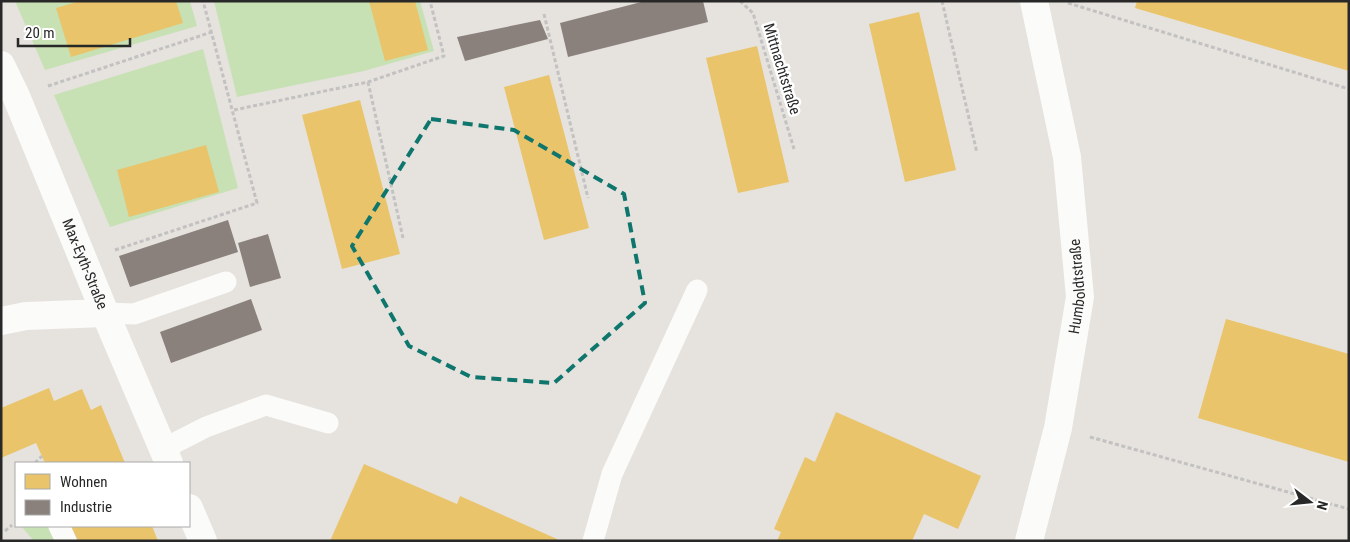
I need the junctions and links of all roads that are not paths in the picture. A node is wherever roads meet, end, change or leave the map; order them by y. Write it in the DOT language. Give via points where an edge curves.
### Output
graph roads {
  1 [pos="1034,1"];
  2 [pos="1,64"];
  3 [pos="226,282"];
  4 [pos="697,290"];
  5 [pos="105,313"];
  6 [pos="1,321"];
  7 [pos="328,423"];
  8 [pos="166,456"];
  9 [pos="190,510"];
  10 [pos="59,527"];
  11 [pos="66,541"];
  12 [pos="203,541"];
  13 [pos="593,541"];
  14 [pos="1029,541"];
  1 -- 14 [label="street, Humboldtstraße" via="1067,157 1080,297 1058,428"];
  2 -- 5 [label="street, Max-Eyth-Straße"];
  3 -- 5 [label="lane" via="134,314"];
  4 -- 13 [label="lane" via="612,474"];
  5 -- 6 [label="street" via="26,316"];
  5 -- 8 [label="street, Max-Eyth-Straße"];
  7 -- 8 [label="lane" via="266,404 206,427"];
  9 -- 12 [label="street"];
  10 -- 11 [label="lane"];
}
